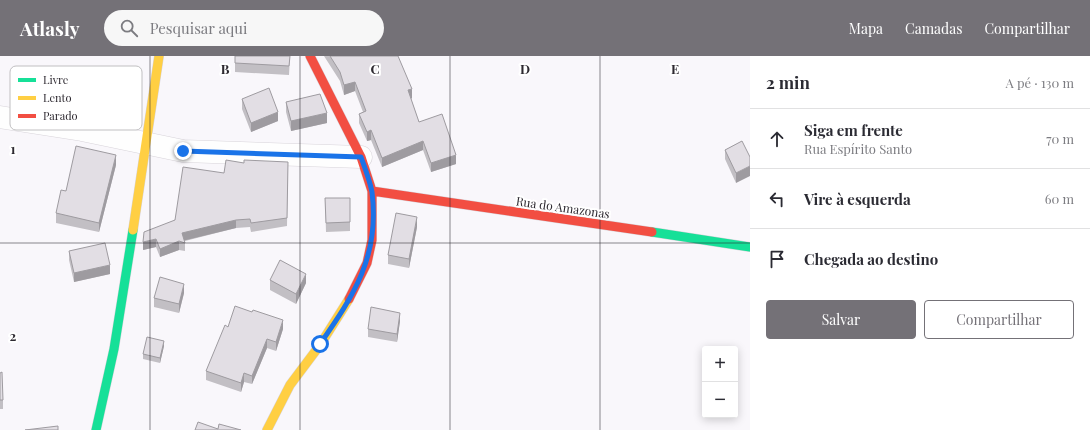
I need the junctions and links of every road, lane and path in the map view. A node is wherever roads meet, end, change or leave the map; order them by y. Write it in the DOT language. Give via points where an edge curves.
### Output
graph roads {
  1 [pos="159,56"];
  2 [pos="310,56"];
  3 [pos="0,118"];
  4 [pos="10,119"];
  5 [pos="82,130"];
  6 [pos="147,145"];
  7 [pos="361,157"];
  8 [pos="372,191"];
  9 [pos="750,248"];
  10 [pos="96,430"];
  11 [pos="267,430"];
  1 -- 6 [label="street"];
  2 -- 7 [label="street"];
  3 -- 4 [label="street"];
  5 -- 6 [label="street"];
  6 -- 7 [label="street" via="183,151"];
  6 -- 10 [label="street" via="114,349"];
  7 -- 8 [label="street"];
  8 -- 9 [label="street, Rua do Amazonas"];
  8 -- 11 [label="street" via="372,240 367,263 354,291 290,385"];
}
